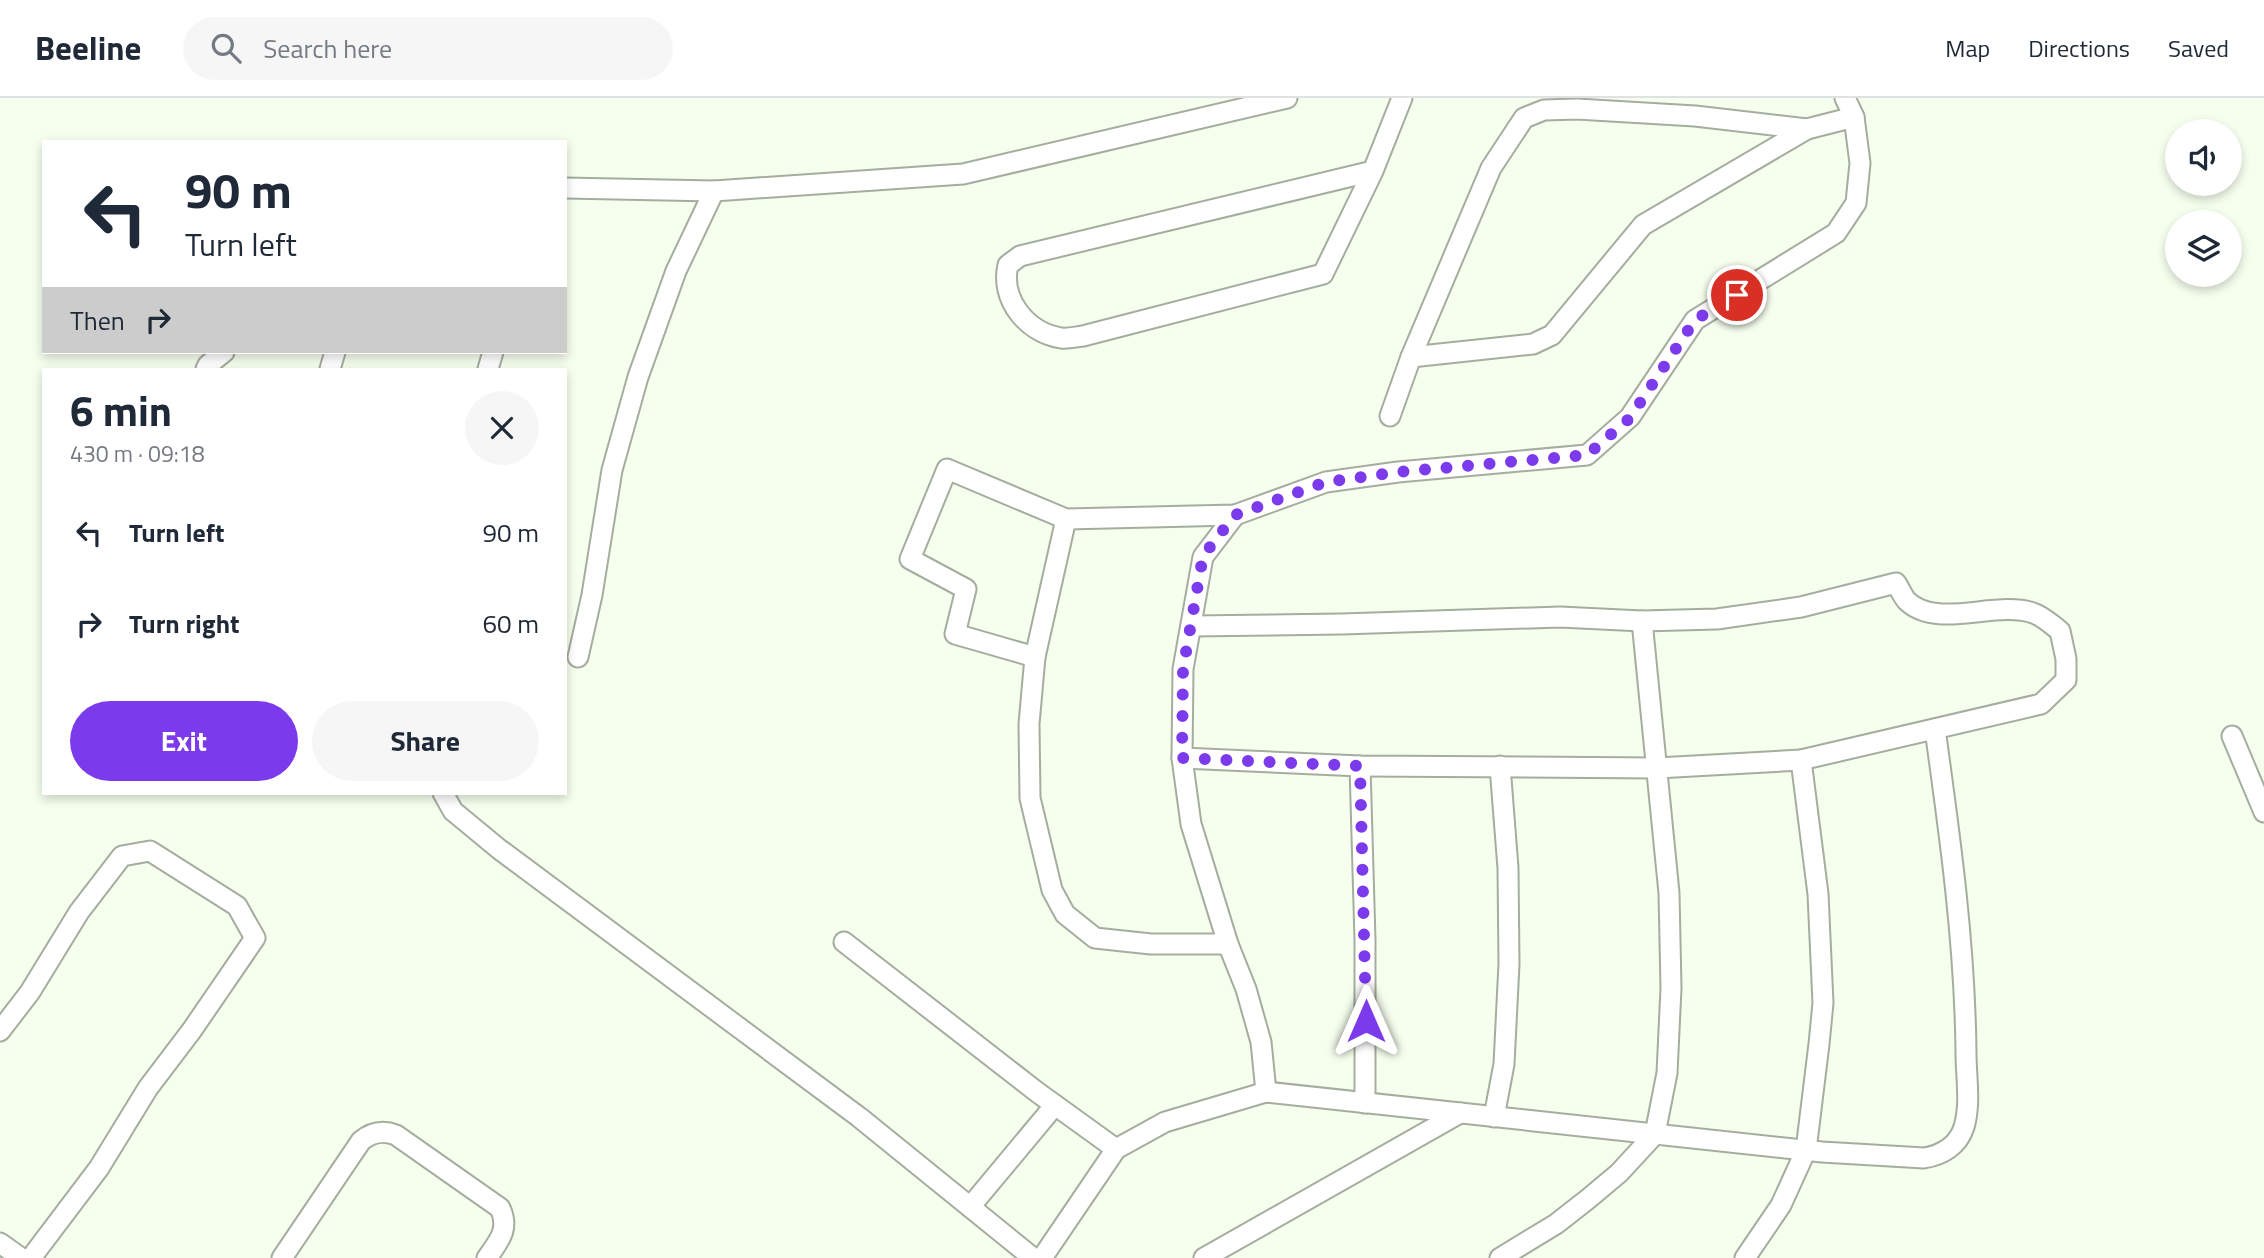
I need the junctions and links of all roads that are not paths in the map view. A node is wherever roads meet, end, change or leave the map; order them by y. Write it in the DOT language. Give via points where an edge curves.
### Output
graph roads {
  1 [pos="1287,98"];
  2 [pos="1402,98"];
  3 [pos="1845,98"];
  4 [pos="1854,117"];
  5 [pos="1807,129"];
  6 [pos="1373,171"];
  7 [pos="567,188"];
  8 [pos="714,191"];
  9 [pos="222,354"];
  10 [pos="1411,357"];
  11 [pos="206,368"];
  12 [pos="1390,416"];
  13 [pos="1235,515"];
  14 [pos="1066,519"];
  15 [pos="1642,621"];
  16 [pos="1191,626"];
  17 [pos="578,657"];
  18 [pos="1035,657"];
  19 [pos="1935,729"];
  20 [pos="2232,736"];
  21 [pos="1182,758"];
  22 [pos="1801,760"];
  23 [pos="1360,766"];
  24 [pos="1500,766"];
  25 [pos="1657,768"];
  26 [pos="444,795"];
  27 [pos="2264,812"];
  28 [pos="844,942"];
  29 [pos="1228,944"];
  30 [pos="0,1031"];
  31 [pos="1266,1092"];
  32 [pos="1366,1103"];
  33 [pos="1055,1105"];
  34 [pos="1460,1113"];
  35 [pos="1494,1116"];
  36 [pos="1655,1134"];
  37 [pos="1116,1149"];
  38 [pos="1806,1150"];
  39 [pos="970,1207"];
  40 [pos="0,1243"];
  41 [pos="21,1258"];
  42 [pos="31,1258"];
  43 [pos="282,1258"];
  44 [pos="487,1258"];
  45 [pos="1034,1258"];
  46 [pos="1042,1258"];
  47 [pos="1204,1258"];
  48 [pos="1500,1258"];
  49 [pos="1745,1258"];
  1 -- 8 [label="street" via="964,174"];
  2 -- 6 [label="street"];
  3 -- 4 [label="street"];
  4 -- 5 [label="street"];
  4 -- 13 [label="street" via="1860,163 1856,203 1836,233 1695,320 1630,418 1587,455 1326,482"];
  5 -- 10 [label="street" via="1643,225 1552,335 1533,344"];
  5 -- 10 [label="street" via="1577,109 1544,110 1524,118 1491,168"];
  6 -- 6 [label="street" via="1020,256 1008,265 1007,290 1021,316 1038,329 1064,338 1323,274"];
  7 -- 8 [label="street"];
  8 -- 17 [label="street" via="676,271 638,377 612,470"];
  9 -- 11 [label="street"];
  10 -- 12 [label="street"];
  13 -- 14 [label="street"];
  13 -- 16 [label="street" via="1203,556"];
  14 -- 18 [label="street"];
  14 -- 18 [label="street" via="947,469 910,559 966,589 955,634"];
  15 -- 16 [label="street" via="1560,617"];
  15 -- 19 [label="street" via="1717,619 1801,607 1896,583 1906,601 1925,612 2013,608 2035,613 2060,631 2066,680 2041,704"];
  15 -- 25 [label="street"];
  16 -- 21 [label="street" via="1183,669"];
  18 -- 29 [label="street" via="1029,724 1030,798 1052,890 1065,914 1095,938"];
  19 -- 22 [label="street"];
  19 -- 38 [label="street" via="1965,975 1968,1107 1964,1126 1948,1149 1924,1158"];
  20 -- 27 [label="street"];
  21 -- 23 [label="street"];
  21 -- 29 [label="street" via="1191,824"];
  22 -- 25 [label="street"];
  22 -- 38 [label="street" via="1818,894 1823,1003"];
  23 -- 24 [label="street"];
  23 -- 32 [label="street"];
  24 -- 25 [label="street"];
  24 -- 35 [label="street" via="1509,964 1504,1065"];
  25 -- 36 [label="street" via="1669,893 1671,988 1667,1073"];
  26 -- 39 [label="street" via="453,811 499,849 859,1117"];
  28 -- 33 [label="street"];
  29 -- 31 [label="street" via="1261,1042"];
  30 -- 42 [label="street" via="122,856 150,851 237,906 256,939 148,1088 99,1168"];
  31 -- 32 [label="street"];
  31 -- 37 [label="street" via="1165,1122"];
  32 -- 34 [label="street"];
  33 -- 37 [label="street"];
  33 -- 39 [label="street"];
  34 -- 35 [label="street"];
  34 -- 47 [label="street"];
  35 -- 36 [label="street"];
  36 -- 38 [label="street"];
  36 -- 48 [label="street" via="1588,1199"];
  37 -- 46 [label="street"];
  38 -- 49 [label="street" via="1781,1205"];
  39 -- 45 [label="street"];
  40 -- 41 [label="street"];
  43 -- 44 [label="street" via="361,1141 383,1132 396,1135 500,1208 504,1233"];
}
